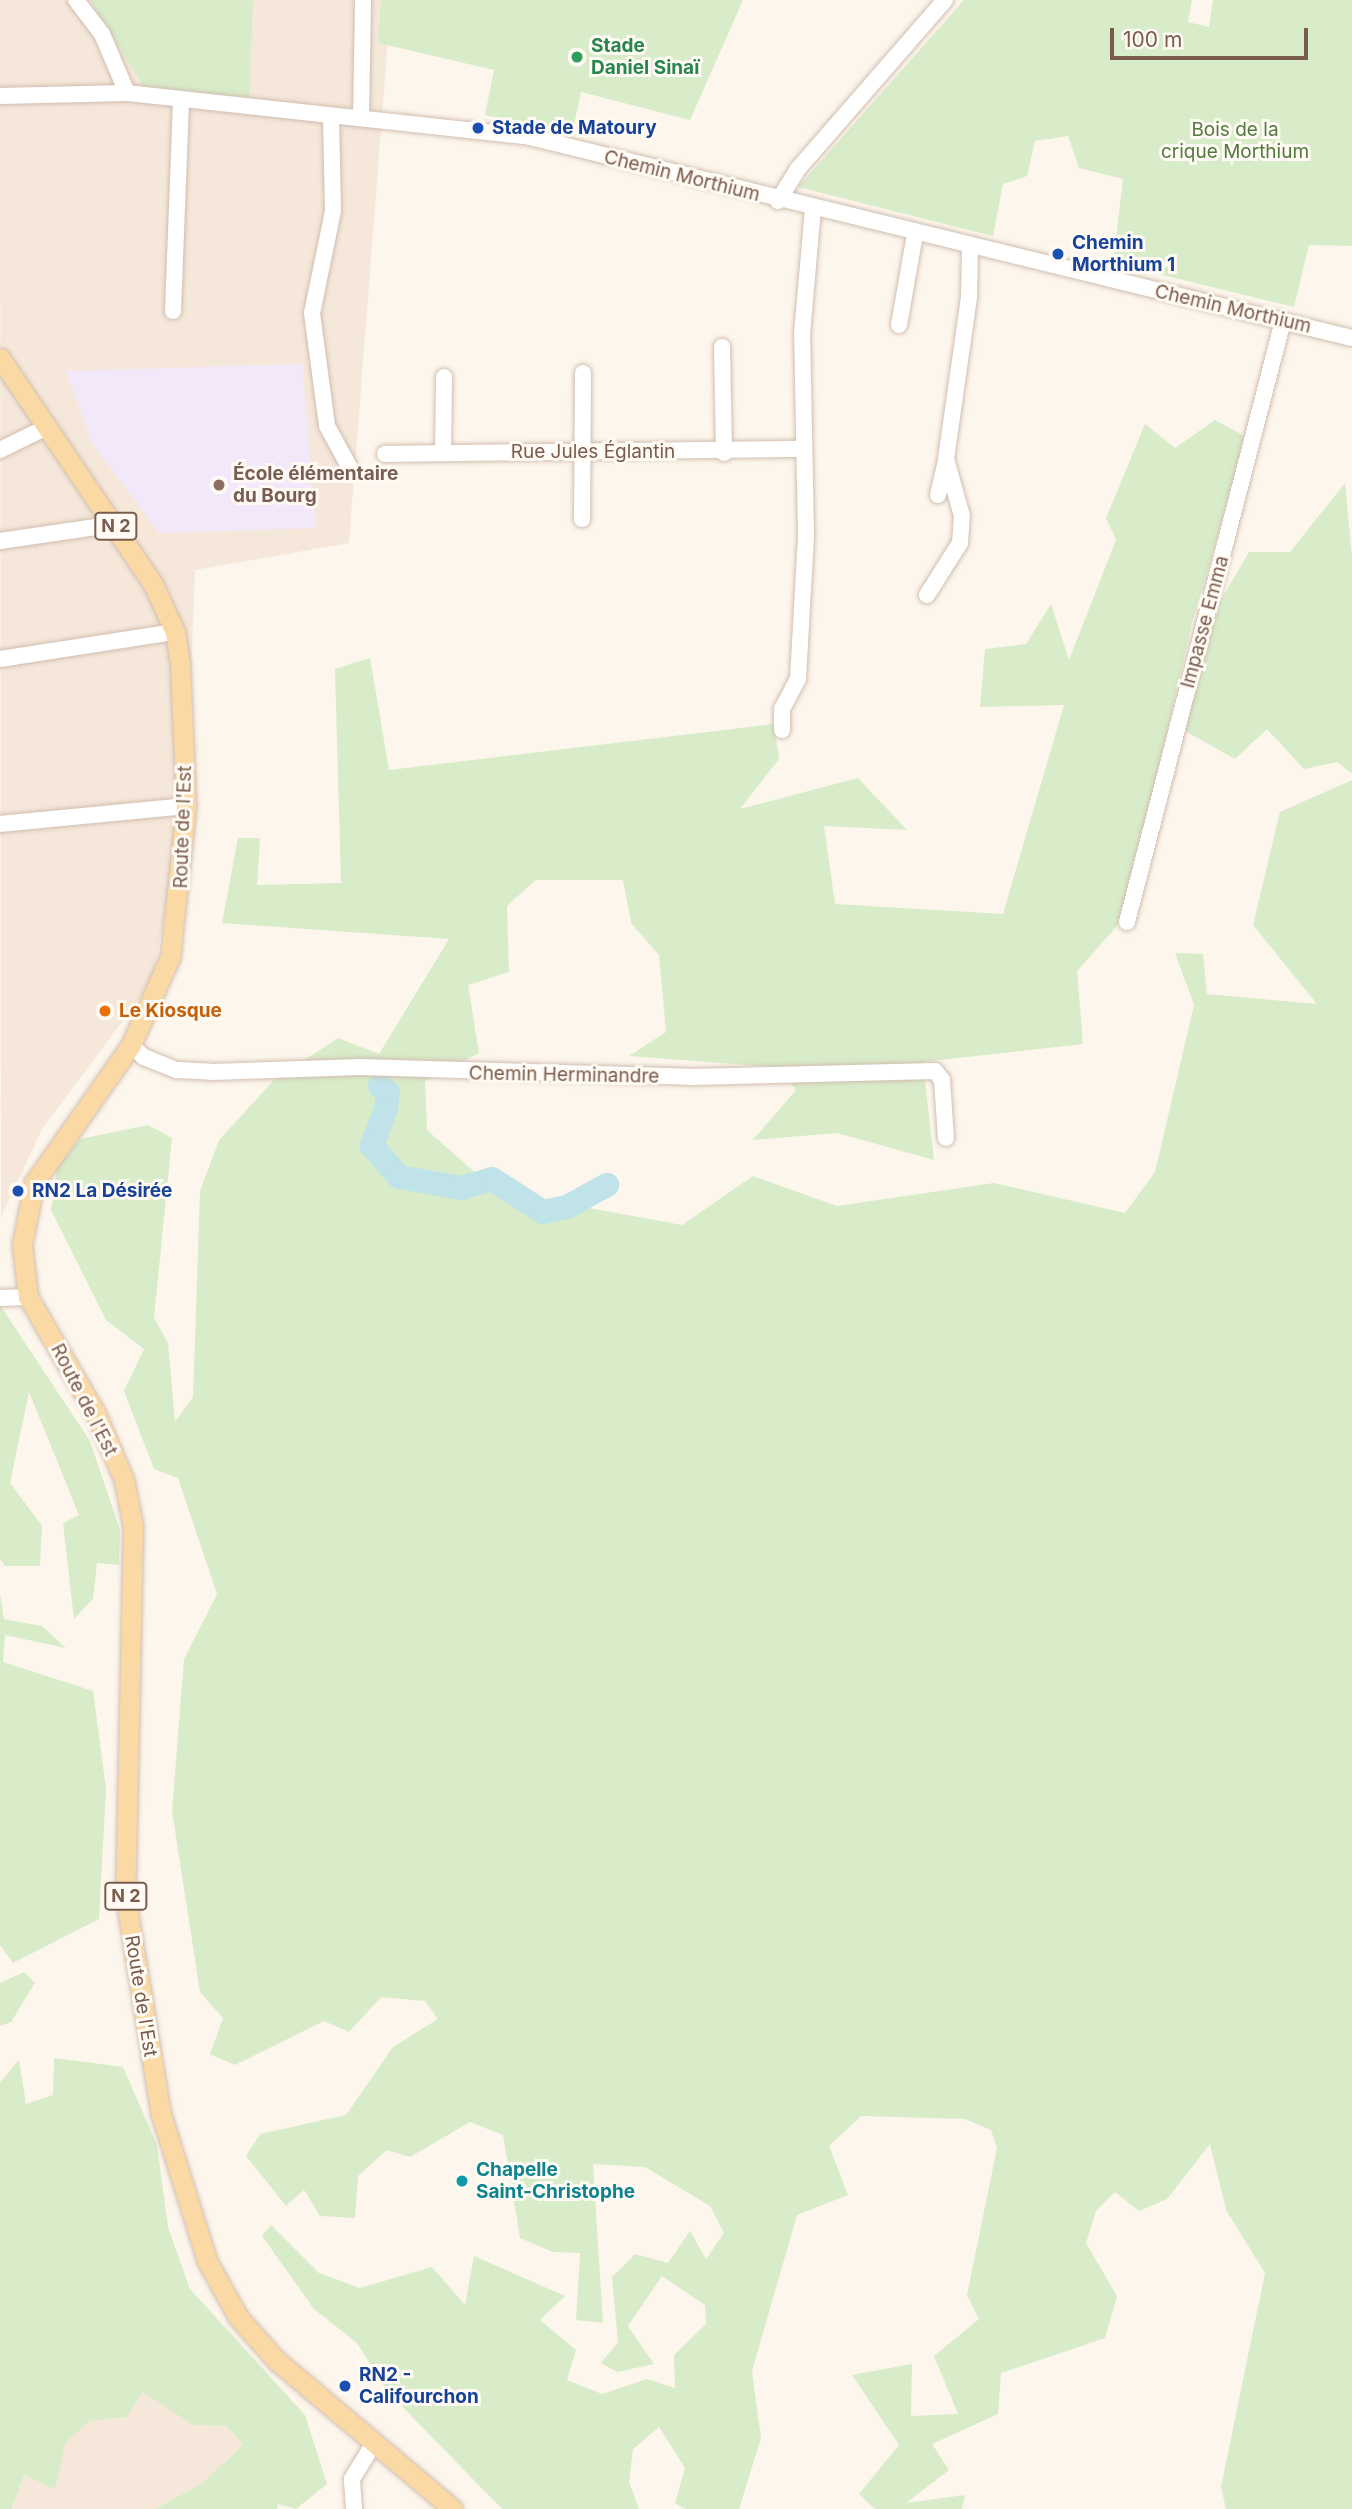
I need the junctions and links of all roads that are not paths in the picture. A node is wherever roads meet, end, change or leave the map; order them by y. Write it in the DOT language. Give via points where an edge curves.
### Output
graph roads {
  1 [pos="76,0"];
  2 [pos="363,0"];
  3 [pos="945,0"];
  4 [pos="127,93"];
  5 [pos="0,96"];
  6 [pos="181,100"];
  7 [pos="331,116"];
  8 [pos="361,118"];
  9 [pos="778,201"];
  10 [pos="813,209"];
  11 [pos="915,234"];
  12 [pos="970,249"];
  13 [pos="173,311"];
  14 [pos="1283,321"];
  15 [pos="899,326"];
  16 [pos="1352,338"];
  17 [pos="722,346"];
  18 [pos="0,358"];
  19 [pos="583,373"];
  20 [pos="444,377"];
  21 [pos="47,427"];
  22 [pos="802,449"];
  23 [pos="0,450"];
  24 [pos="581,452"];
  25 [pos="443,453"];
  26 [pos="724,453"];
  27 [pos="385,454"];
  28 [pos="946,458"];
  29 [pos="349,468"];
  30 [pos="938,495"];
  31 [pos="111,519"];
  32 [pos="582,519"];
  33 [pos="0,541"];
  34 [pos="927,595"];
  35 [pos="175,632"];
  36 [pos="0,659"];
  37 [pos="782,730"];
  38 [pos="186,806"];
  39 [pos="0,824"];
  40 [pos="1127,922"];
  41 [pos="131,1045"];
  42 [pos="946,1138"];
  43 [pos="28,1297"];
  44 [pos="0,1298"];
  45 [pos="373,2443"];
  46 [pos="354,2509"];
  47 [pos="453,2509"];
  1 -- 4 [label="street" via="108,46"];
  2 -- 8 [label="street"];
  3 -- 9 [label="street" via="798,169"];
  4 -- 5 [label="street, Chemin Morthium"];
  4 -- 6 [label="street, Chemin Morthium"];
  6 -- 7 [label="street, Chemin Morthium"];
  6 -- 13 [label="street"];
  7 -- 8 [label="street, Chemin Morthium"];
  7 -- 29 [label="street" via="333,211 312,313 327,426"];
  8 -- 9 [label="street, Chemin Morthium" via="530,137"];
  9 -- 10 [label="street, Chemin Morthium"];
  10 -- 11 [label="street, Chemin Morthium"];
  10 -- 22 [label="street" via="802,334"];
  11 -- 12 [label="street, Chemin Morthium"];
  11 -- 15 [label="street"];
  12 -- 14 [label="street, Chemin Morthium"];
  12 -- 28 [label="street" via="970,297"];
  14 -- 16 [label="street, Chemin Morthium"];
  14 -- 40 [label="street, Impasse Emma"];
  17 -- 26 [label="street"];
  18 -- 21 [label="main road, Route de l'Est / N 2"];
  19 -- 24 [label="street"];
  20 -- 25 [label="street"];
  21 -- 23 [label="street"];
  21 -- 31 [label="main road, Route de l'Est / N 2"];
  22 -- 26 [label="street, Rue Jules Églantin"];
  22 -- 37 [label="street" via="806,535 798,679 782,709"];
  24 -- 25 [label="street, Rue Jules Églantin"];
  24 -- 26 [label="street, Rue Jules Églantin"];
  24 -- 32 [label="street"];
  25 -- 27 [label="street, Rue Jules Églantin"];
  28 -- 30 [label="street"];
  28 -- 34 [label="street" via="962,516 960,543"];
  31 -- 33 [label="street" via="96,527"];
  31 -- 35 [label="main road, Route de l'Est / N 2"];
  35 -- 36 [label="street"];
  35 -- 38 [label="main road, Route de l'Est / N 2"];
  38 -- 39 [label="street"];
  38 -- 41 [label="main road, Route de l'Est / N 2" via="170,957"];
  41 -- 42 [label="street, Chemin Herminandre" via="144,1057 177,1070 212,1072 360,1067 691,1077 935,1071 942,1080"];
  41 -- 43 [label="main road, Route de l'Est / N 2" via="34,1183 22,1245"];
  43 -- 44 [label="street"];
  43 -- 45 [label="main road, Route de l'Est / N 2" via="96,1414 124,1480 134,1526 125,1895 169,2145 207,2261 238,2318 276,2360"];
  45 -- 46 [label="street" via="352,2479"];
  45 -- 47 [label="main road, Route de l'Est / N 2"];
}
